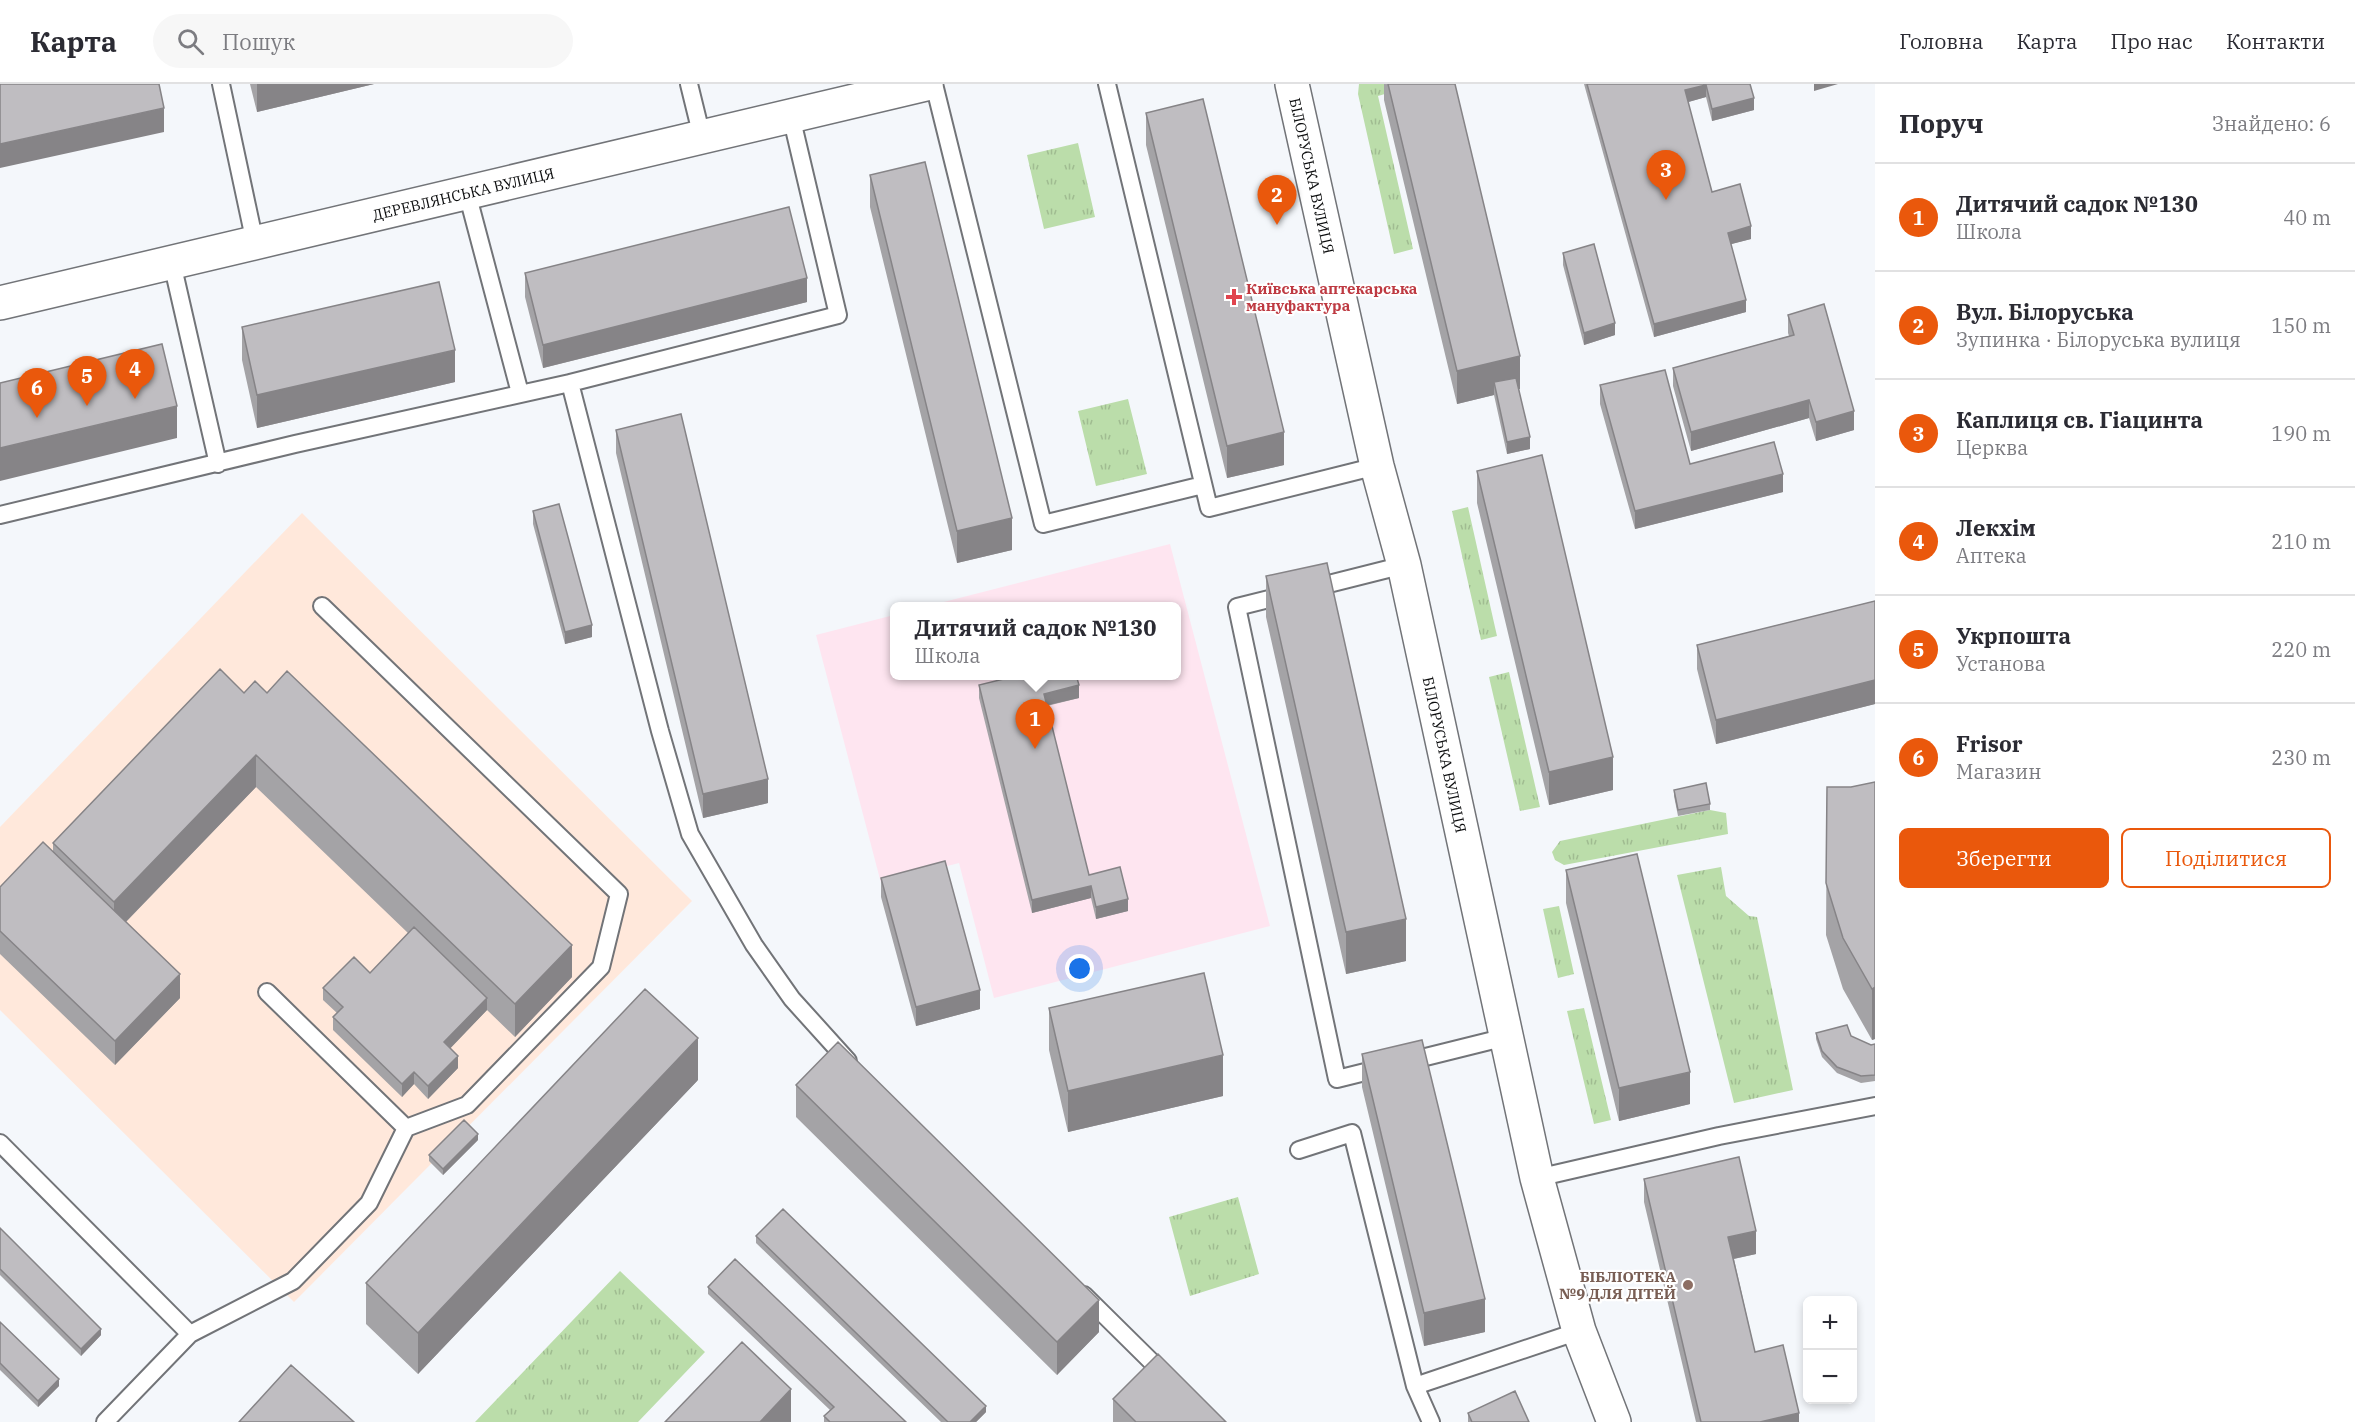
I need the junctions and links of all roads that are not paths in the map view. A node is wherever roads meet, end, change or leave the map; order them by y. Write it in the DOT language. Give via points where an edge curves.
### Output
graph roads {
  1 [pos="221,84"];
  2 [pos="689,84"];
  3 [pos="926,84"];
  4 [pos="934,84"];
  5 [pos="1107,84"];
  6 [pos="1292,84"];
  7 [pos="791,116"];
  8 [pos="702,137"];
  9 [pos="467,193"];
  10 [pos="255,243"];
  11 [pos="172,263"];
  12 [pos="0,303"];
  13 [pos="570,383"];
  14 [pos="520,393"];
  15 [pos="218,464"];
  16 [pos="1377,466"];
  17 [pos="1203,485"];
  18 [pos="0,515"];
  19 [pos="1404,565"];
  20 [pos="322,606"];
  21 [pos="267,992"];
  22 [pos="1506,1037"];
  23 [pos="856,1070"];
  24 [pos="1875,1106"];
  25 [pos="406,1128"];
  26 [pos="0,1143"];
  27 [pos="1299,1150"];
  28 [pos="1537,1178"];
  29 [pos="1068,1280"];
  30 [pos="1579,1331"];
  31 [pos="190,1334"];
  32 [pos="1176,1385"];
  33 [pos="1415,1386"];
  34 [pos="105,1422"];
  35 [pos="1431,1422"];
  36 [pos="1614,1422"];
  1 -- 10 [label="lane"];
  2 -- 8 [label="lane"];
  3 -- 7 [label="street, ДЕРЕВЛЯНСЬКА ВУЛИЦЯ"];
  4 -- 17 [label="lane" via="1043,524"];
  5 -- 17 [label="lane"];
  6 -- 16 [label="street, БІЛОРУСЬКА ВУЛИЦЯ"];
  7 -- 8 [label="street, ДЕРЕВЛЯНСЬКА ВУЛИЦЯ"];
  7 -- 13 [label="lane" via="838,315"];
  8 -- 9 [label="street, ДЕРЕВЛЯНСЬКА ВУЛИЦЯ"];
  9 -- 10 [label="street, ДЕРЕВЛЯНСЬКА ВУЛИЦЯ"];
  9 -- 14 [label="lane"];
  10 -- 11 [label="street, ДЕРЕВЛЯНСЬКА ВУЛИЦЯ"];
  11 -- 12 [label="street, ДЕРЕВЛЯНСЬКА ВУЛИЦЯ"];
  11 -- 15 [label="lane"];
  13 -- 14 [label="lane"];
  13 -- 23 [label="lane" via="690,834 754,945 792,999"];
  14 -- 15 [label="lane"];
  15 -- 18 [label="lane"];
  16 -- 17 [label="lane" via="1209,508"];
  16 -- 19 [label="street, БІЛОРУСЬКА ВУЛИЦЯ"];
  19 -- 22 [label="street, БІЛОРУСЬКА ВУЛИЦЯ"];
  19 -- 22 [label="lane" via="1237,607 1337,1079"];
  20 -- 25 [label="lane" via="619,894 601,967 467,1106"];
  21 -- 25 [label="lane"];
  22 -- 28 [label="street, БІЛОРУСЬКА ВУЛИЦЯ"];
  24 -- 28 [label="lane" via="1719,1136"];
  25 -- 31 [label="lane" via="369,1203 293,1281"];
  26 -- 31 [label="lane"];
  27 -- 33 [label="lane" via="1352,1133"];
  28 -- 30 [label="street, БІЛОРУСЬКА ВУЛИЦЯ"];
  29 -- 32 [label="lane"];
  30 -- 33 [label="lane"];
  30 -- 36 [label="street, БІЛОРУСЬКА ВУЛИЦЯ"];
  31 -- 34 [label="lane"];
  33 -- 35 [label="lane"];
}
